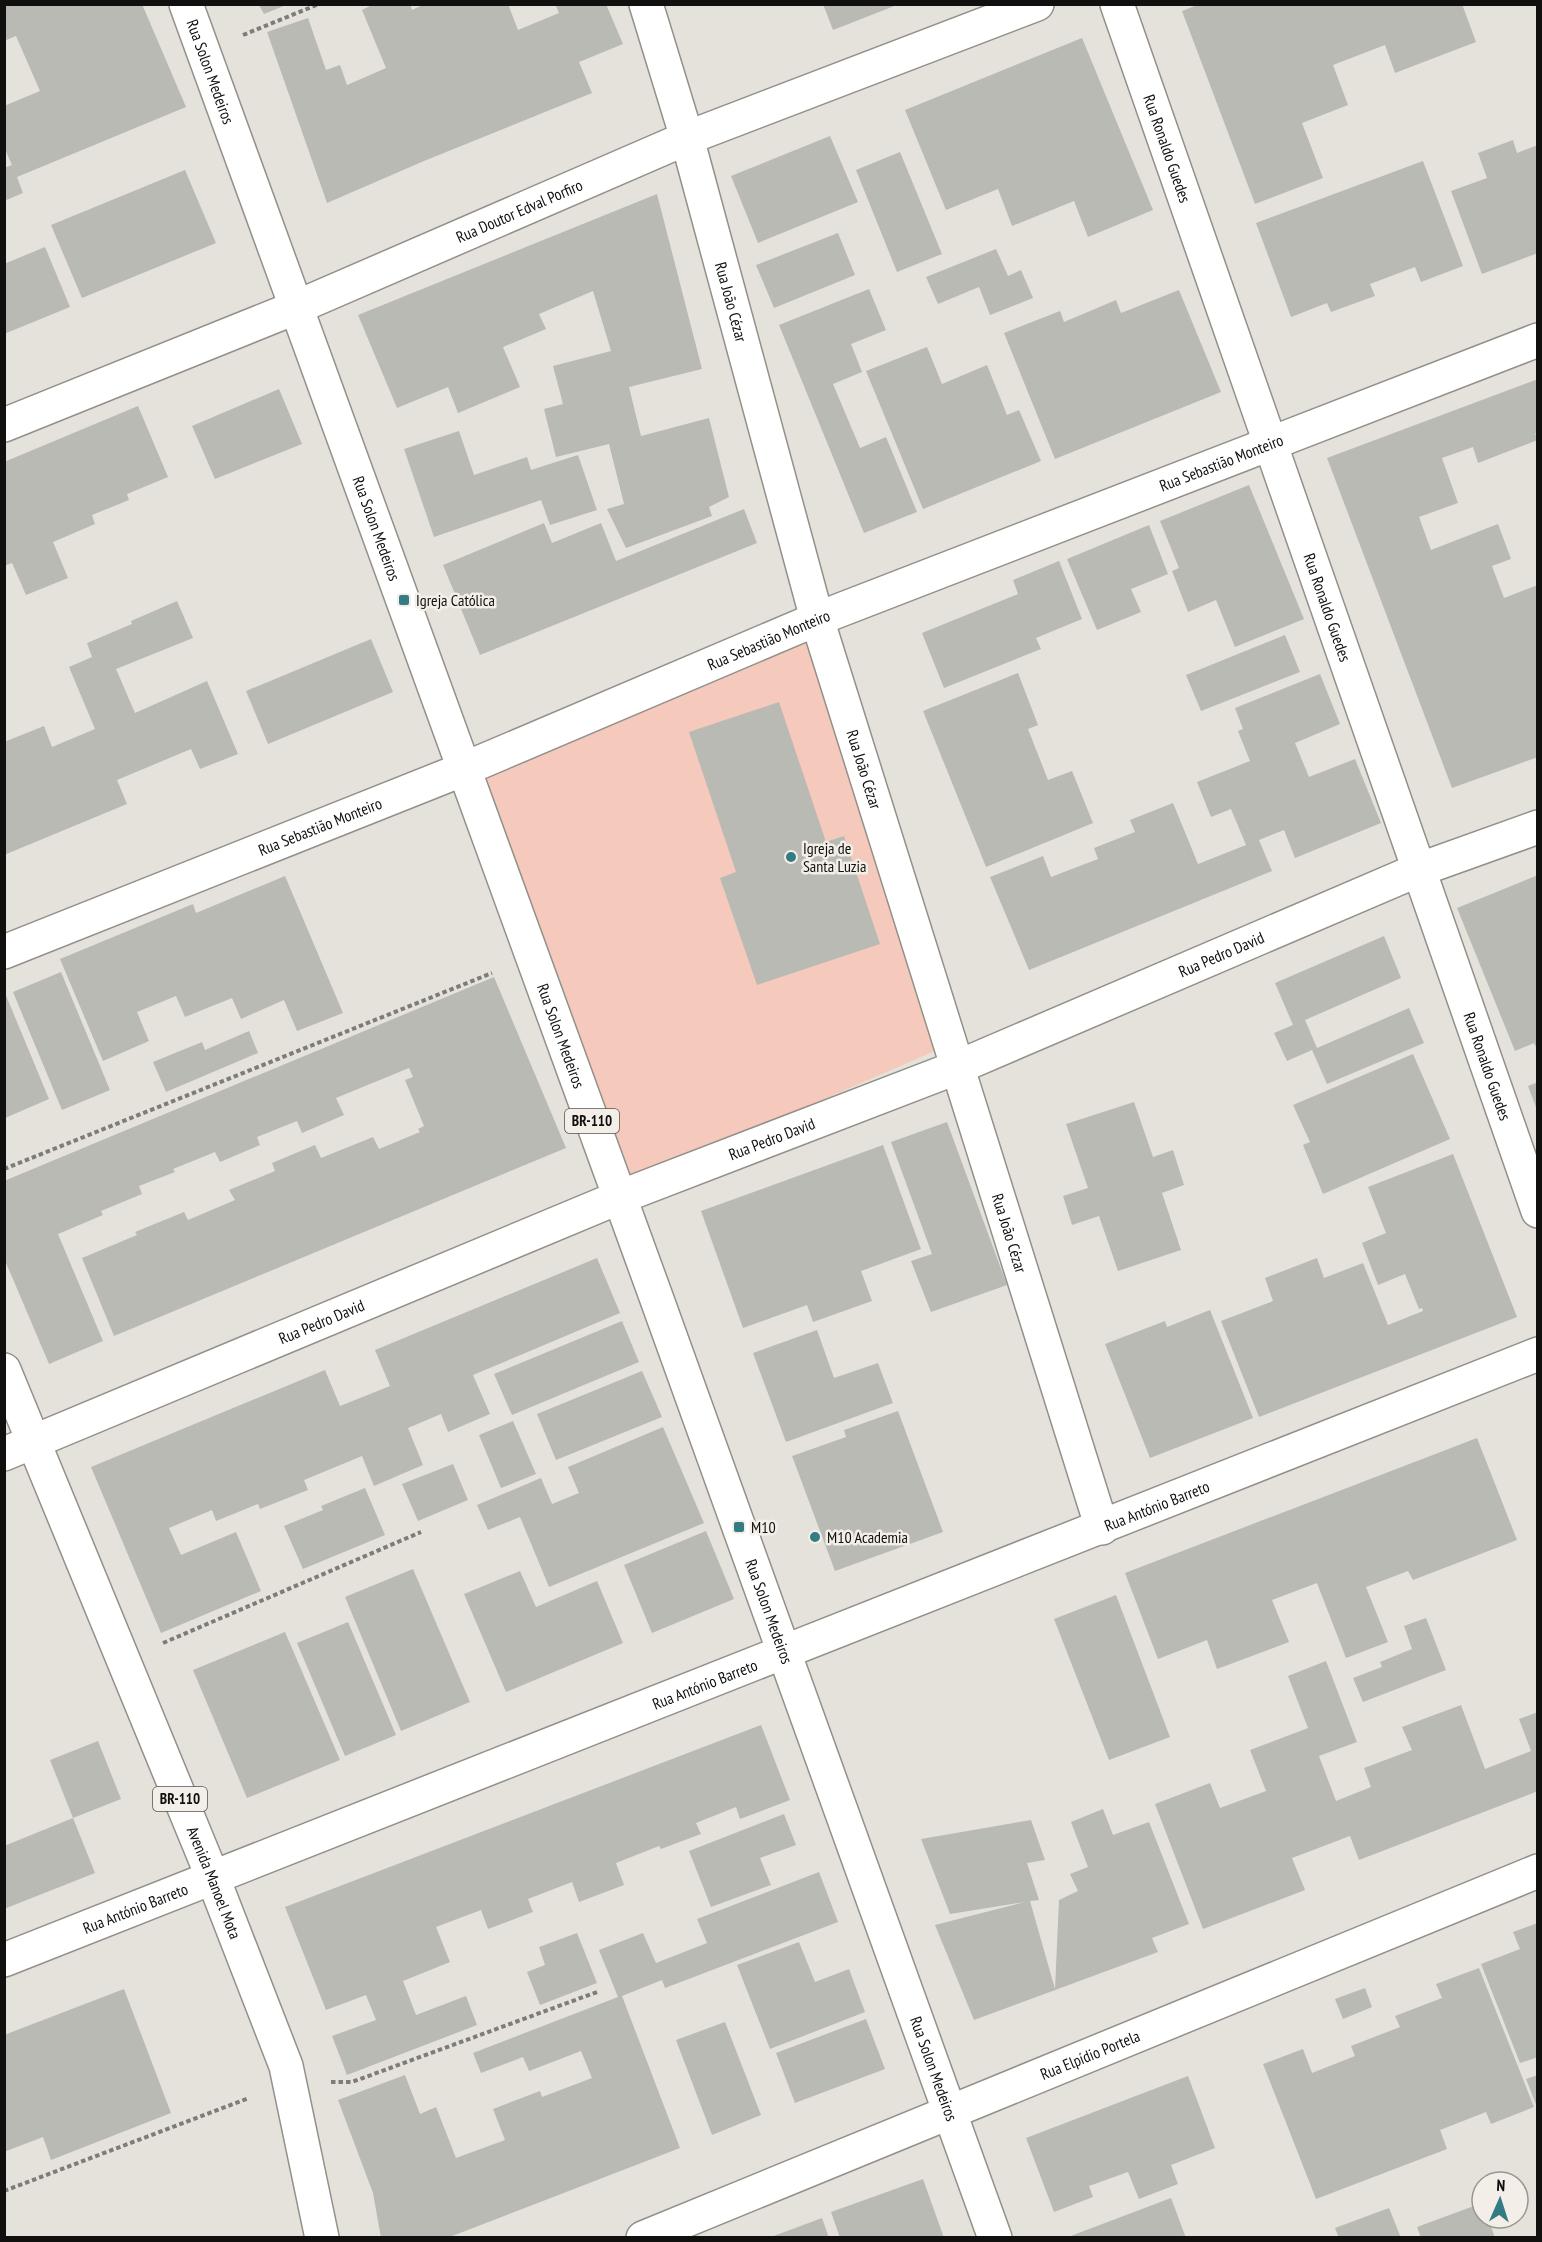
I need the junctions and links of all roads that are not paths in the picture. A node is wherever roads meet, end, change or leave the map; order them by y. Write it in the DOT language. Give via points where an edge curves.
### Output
graph roads {
  1 [pos="186,4"];
  2 [pos="646,4"];
  3 [pos="1037,4"];
  4 [pos="1117,4"];
  5 [pos="687,138"];
  6 [pos="297,307"];
  7 [pos="1538,340"];
  8 [pos="4,425"];
  9 [pos="1271,444"];
  10 [pos="817,619"];
  11 [pos="464,769"];
  12 [pos="1538,827"];
  13 [pos="1418,870"];
  14 [pos="4,952"];
  15 [pos="958,1067"];
  16 [pos="620,1197"];
  17 [pos="1538,1211"];
  18 [pos="1538,1354"];
  19 [pos="4,1371"];
  20 [pos="19,1447"];
  21 [pos="1102,1528"];
  22 [pos="784,1652"];
  23 [pos="1538,1871"];
  24 [pos="213,1878"];
  25 [pos="4,1960"];
  26 [pos="949,2112"];
  27 [pos="322,2238"];
  28 [pos="643,2238"];
  29 [pos="995,2238"];
  1 -- 6 [label="street, Rua Solon Medeiros / BR-110"];
  2 -- 5 [label="street, Rua João Cézar"];
  3 -- 5 [label="street, Rua Doutor Edval Porfiro"];
  4 -- 9 [label="street, Rua Ronaldo Guedes"];
  5 -- 6 [label="street, Rua Doutor Edval Porfiro"];
  5 -- 10 [label="street, Rua João Cézar"];
  6 -- 8 [label="street, Rua Doutor Edval Porfiro"];
  6 -- 11 [label="street, Rua Solon Medeiros / BR-110"];
  7 -- 9 [label="street, Rua Sebastião Monteiro"];
  9 -- 10 [label="street, Rua Sebastião Monteiro"];
  9 -- 13 [label="street, Rua Ronaldo Guedes"];
  10 -- 11 [label="street, Rua Sebastião Monteiro"];
  10 -- 15 [label="street, Rua João Cézar"];
  11 -- 14 [label="street, Rua Sebastião Monteiro"];
  11 -- 16 [label="street, Rua Solon Medeiros / BR-110"];
  12 -- 13 [label="street, Rua Pedro David"];
  13 -- 15 [label="street, Rua Pedro David"];
  13 -- 17 [label="street, Rua Ronaldo Guedes"];
  15 -- 16 [label="street, Rua Pedro David"];
  15 -- 21 [label="street, Rua João Cézar"];
  16 -- 20 [label="street, Rua Pedro David"];
  16 -- 22 [label="street, Rua Solon Medeiros / BR-110"];
  18 -- 21 [label="street, Rua António Barreto"];
  19 -- 20 [label="street, Avenida Manoel Mota / BR-110"];
  20 -- 24 [label="street, Avenida Manoel Mota / BR-110" via="124,1660"];
  21 -- 22 [label="street, Rua António Barreto"];
  22 -- 24 [label="street, Rua António Barreto"];
  22 -- 26 [label="street, Rua Solon Medeiros / BR-110"];
  23 -- 26 [label="street, Rua Elpídio Portela"];
  24 -- 25 [label="street, Rua António Barreto"];
  24 -- 27 [label="street, Avenida Manoel Mota / BR-110" via="286,2066"];
  26 -- 28 [label="street, Rua Elpídio Portela"];
  26 -- 29 [label="street, Rua Solon Medeiros / BR-110"];
}
